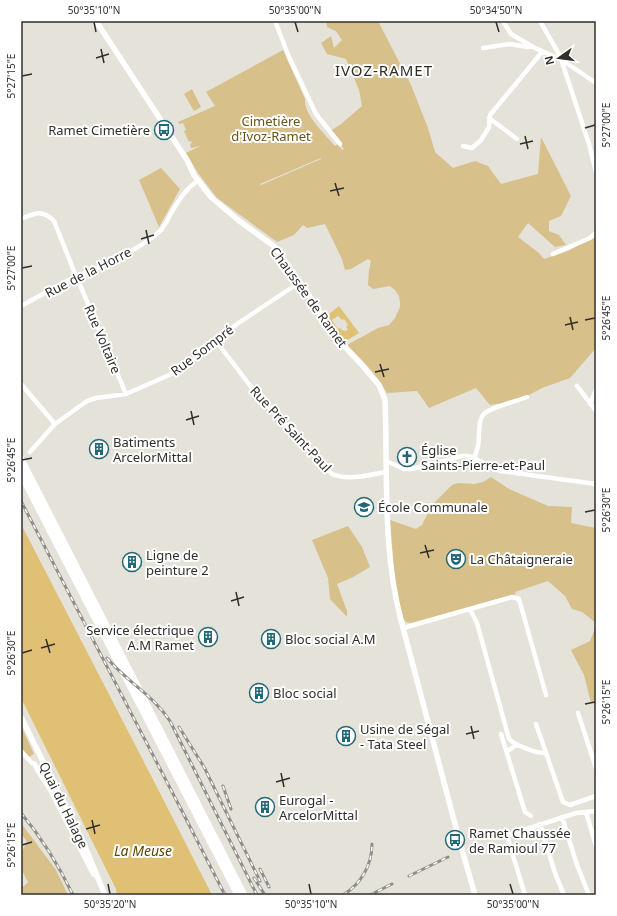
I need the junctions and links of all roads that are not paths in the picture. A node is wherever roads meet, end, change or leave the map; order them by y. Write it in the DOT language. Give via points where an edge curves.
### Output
graph roads {
  1 [pos="96,21"];
  2 [pos="275,21"];
  3 [pos="503,21"];
  4 [pos="540,21"];
  5 [pos="532,46"];
  6 [pos="483,48"];
  7 [pos="542,52"];
  8 [pos="562,60"];
  9 [pos="596,84"];
  10 [pos="488,118"];
  11 [pos="517,139"];
  12 [pos="340,144"];
  13 [pos="463,146"];
  14 [pos="596,172"];
  15 [pos="199,180"];
  16 [pos="21,219"];
  17 [pos="596,233"];
  18 [pos="554,254"];
  19 [pos="76,276"];
  20 [pos="300,282"];
  21 [pos="80,285"];
  22 [pos="21,306"];
  23 [pos="216,341"];
  24 [pos="21,384"];
  25 [pos="578,386"];
  26 [pos="596,390"];
  27 [pos="126,394"];
  28 [pos="527,397"];
  29 [pos="590,404"];
  30 [pos="596,411"];
  31 [pos="55,424"];
  32 [pos="30,452"];
  33 [pos="474,458"];
  34 [pos="21,459"];
  35 [pos="386,461"];
  36 [pos="386,472"];
  37 [pos="21,474"];
  38 [pos="596,484"];
  39 [pos="470,609"];
  40 [pos="402,628"];
  41 [pos="546,695"];
  42 [pos="578,713"];
  43 [pos="21,717"];
  44 [pos="536,724"];
  45 [pos="501,734"];
  46 [pos="517,745"];
  47 [pos="21,750"];
  48 [pos="506,751"];
  49 [pos="546,753"];
  50 [pos="43,761"];
  51 [pos="35,764"];
  52 [pos="596,768"];
  53 [pos="596,796"];
  54 [pos="596,810"];
  55 [pos="586,812"];
  56 [pos="531,816"];
  57 [pos="562,817"];
  58 [pos="540,824"];
  59 [pos="596,846"];
  60 [pos="99,878"];
  61 [pos="105,895"];
  62 [pos="238,895"];
  63 [pos="244,895"];
  64 [pos="475,895"];
  65 [pos="525,895"];
  66 [pos="564,895"];
  67 [pos="589,895"];
  1 -- 15 [label="main road, Chaussée de Ramet"];
  2 -- 12 [label="street" via="316,114"];
  3 -- 5 [label="street" via="511,34"];
  4 -- 8 [label="street"];
  5 -- 6 [label="street" via="510,44"];
  5 -- 7 [label="street"];
  7 -- 8 [label="street"];
  7 -- 10 [label="street"];
  8 -- 9 [label="street"];
  8 -- 14 [label="street"];
  10 -- 11 [label="street"];
  10 -- 13 [label="street" via="488,128 481,140 472,148"];
  15 -- 19 [label="street, Rue de la Horre" via="185,191 163,228 154,236 104,265"];
  15 -- 20 [label="main road, Chaussée de Ramet" via="215,201 275,248"];
  16 -- 19 [label="street" via="41,213 54,221"];
  17 -- 18 [label="street"];
  19 -- 22 [label="street, Rue de la Horre"];
  20 -- 23 [label="street, Rue Sompré"];
  20 -- 35 [label="main road, Chaussée de Ramet" via="333,334 381,388 385,400"];
  21 -- 27 [label="street, Rue Voltaire"];
  23 -- 27 [label="street, Rue Sompré" via="176,372"];
  23 -- 36 [label="street, Rue Pré Saint-Paul" via="252,388 332,474 346,478"];
  24 -- 31 [label="street"];
  25 -- 29 [label="street"];
  26 -- 29 [label="street"];
  27 -- 31 [label="street, Rue Sompré" via="87,401"];
  28 -- 33 [label="street" via="489,410 483,415"];
  29 -- 30 [label="street"];
  31 -- 32 [label="street, Rue Sompré"];
  33 -- 35 [label="street" via="462,456 412,469 404,469"];
  33 -- 38 [label="street" via="500,471"];
  34 -- 63 [label="highway"];
  35 -- 36 [label="main road"];
  36 -- 40 [label="main road" via="392,575"];
  37 -- 62 [label="highway"];
  39 -- 40 [label="street"];
  39 -- 41 [label="street" via="512,597 520,599"];
  39 -- 46 [label="street" via="477,623 508,736"];
  40 -- 64 [label="main road"];
  42 -- 52 [label="street"];
  43 -- 50 [label="main road, Quai du Halage"];
  44 -- 49 [label="street"];
  45 -- 48 [label="street"];
  46 -- 48 [label="street"];
  46 -- 49 [label="street" via="538,753"];
  47 -- 51 [label="street"];
  48 -- 56 [label="street" via="525,812"];
  49 -- 53 [label="street" via="562,802 570,805"];
  50 -- 51 [label="street"];
  50 -- 60 [label="main road, Quai du Halage"];
  51 -- 60 [label="street" via="93,874"];
  54 -- 55 [label="street"];
  55 -- 57 [label="street"];
  55 -- 59 [label="street"];
  57 -- 58 [label="street"];
  57 -- 67 [label="street"];
  58 -- 65 [label="street" via="510,834 508,838"];
  58 -- 66 [label="street"];
  60 -- 61 [label="main road, Quai du Halage"];
}
